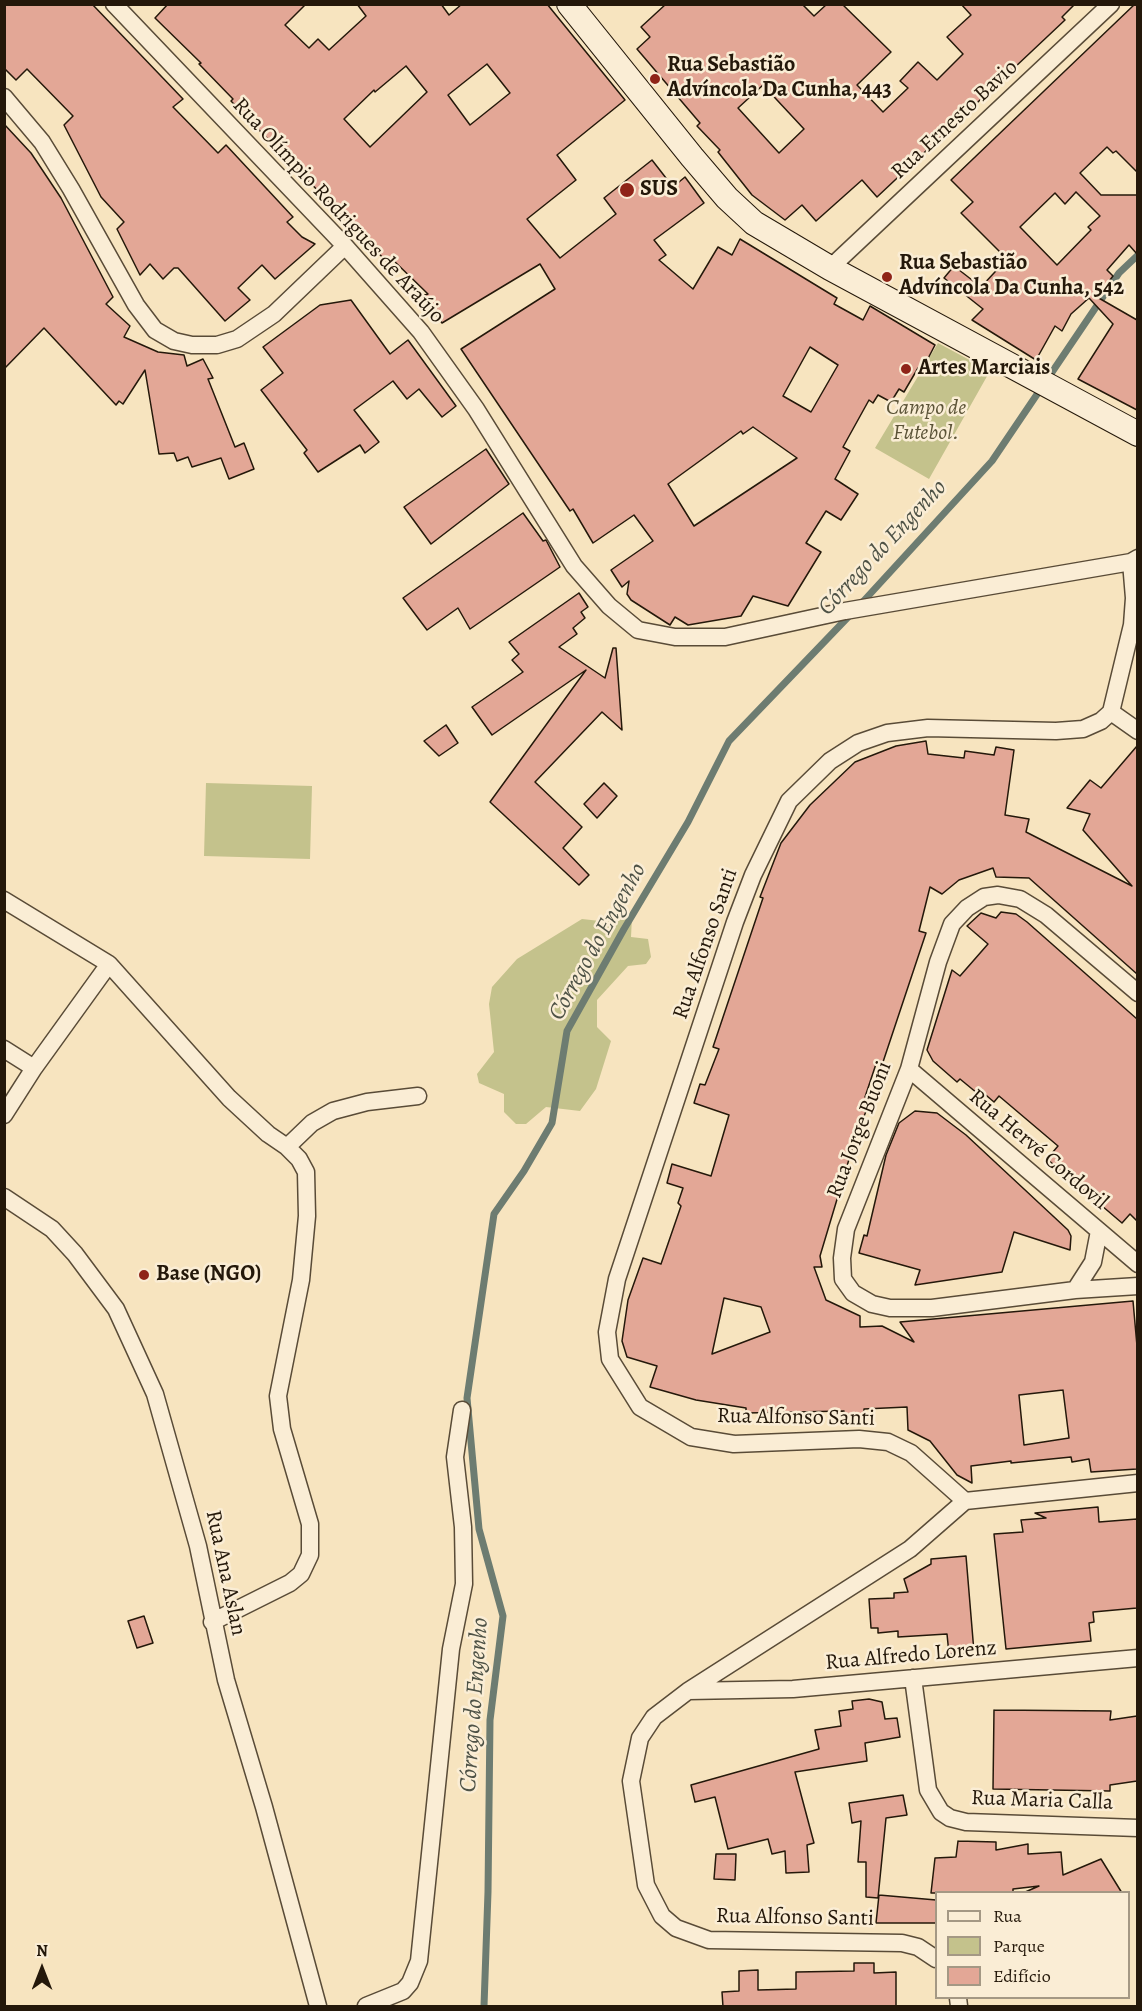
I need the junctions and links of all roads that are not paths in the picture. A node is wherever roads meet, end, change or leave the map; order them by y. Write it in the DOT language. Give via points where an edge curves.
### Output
graph roads {
  1 [pos="114,4"];
  2 [pos="568,4"];
  3 [pos="1111,4"];
  4 [pos="4,97"];
  5 [pos="345,246"];
  6 [pos="830,268"];
  7 [pos="1137,434"];
  8 [pos="1134,560"];
  9 [pos="1111,712"];
  10 [pos="1137,731"];
  11 [pos="4,900"];
  12 [pos="109,964"];
  13 [pos="1137,993"];
  14 [pos="4,1049"];
  15 [pos="34,1068"];
  16 [pos="909,1069"];
  17 [pos="418,1096"];
  18 [pos="4,1115"];
  19 [pos="287,1147"];
  20 [pos="4,1197"];
  21 [pos="1099,1231"];
  22 [pos="1137,1264"];
  23 [pos="1137,1286"];
  24 [pos="1075,1290"];
  25 [pos="462,1410"];
  26 [pos="1137,1483"];
  27 [pos="965,1501"];
  28 [pos="212,1622"];
  29 [pos="1137,1658"];
  30 [pos="913,1678"];
  31 [pos="688,1691"];
  32 [pos="1137,1828"];
  33 [pos="935,1958"];
  34 [pos="318,2007"];
  35 [pos="366,2007"];
  1 -- 5 [label="street, Rua Olímpio Rodrigues de Araújo"];
  2 -- 6 [label="street" via="727,198 754,223"];
  3 -- 6 [label="street, Rua Ernesto Bavio"];
  4 -- 5 [label="street" via="42,142 136,305 155,330 174,341 217,345 237,339 274,314"];
  5 -- 8 [label="street, Rua Olímpio Rodrigues de Araújo" via="421,332 476,409 574,566 627,624 638,630 657,635 725,637 845,611"];
  6 -- 7 [label="street"];
  8 -- 9 [label="street" via="1132,625"];
  9 -- 10 [label="street"];
  9 -- 27 [label="street, Rua Alfonso Santi" via="1083,729 928,728 887,733 858,743 830,761 789,801 735,922 616,1279 607,1332 610,1359 640,1407 671,1427 691,1437 734,1444 859,1439 888,1442 911,1453"];
  11 -- 12 [label="street"];
  12 -- 15 [label="street"];
  12 -- 19 [label="street" via="229,1098"];
  13 -- 16 [label="street, Rua Jorge Buoni" via="1029,904 1020,899 984,897 952,924"];
  14 -- 15 [label="street"];
  15 -- 18 [label="street"];
  16 -- 21 [label="street, Rua Hervé Cordovil"];
  16 -- 24 [label="street, Rua Jorge Buoni" via="846,1229 843,1279 853,1293 872,1304 890,1308 922,1308"];
  17 -- 19 [label="street" via="333,1111 312,1123"];
  19 -- 28 [label="street" via="306,1172 307,1216 301,1280 278,1396 282,1429 310,1524 310,1555 301,1574 290,1583"];
  20 -- 28 [label="street, Rua Ana Aslan" via="52,1229 116,1309 155,1394 170,1439 198,1546"];
  21 -- 22 [label="street, Rua Hervé Cordovil"];
  21 -- 24 [label="street" via="1093,1262"];
  23 -- 24 [label="street, Rua Jorge Buoni"];
  25 -- 35 [label="street" via="455,1457 464,1584 451,1649 419,1961 403,1991"];
  26 -- 27 [label="street"];
  27 -- 31 [label="street, Rua Alfonso Santi" via="910,1549"];
  28 -- 34 [label="street, Rua Ana Aslan"];
  29 -- 30 [label="street, Rua Alfredo Lorenz"];
  30 -- 31 [label="street, Rua Alfredo Lorenz" via="773,1690"];
  30 -- 32 [label="street, Rua Maria Calla" via="928,1790 941,1812 966,1822"];
  31 -- 33 [label="street, Rua Alfonso Santi" via="654,1717 640,1738 631,1781 646,1886 662,1916 676,1928 709,1940 902,1943 918,1947"];
}
